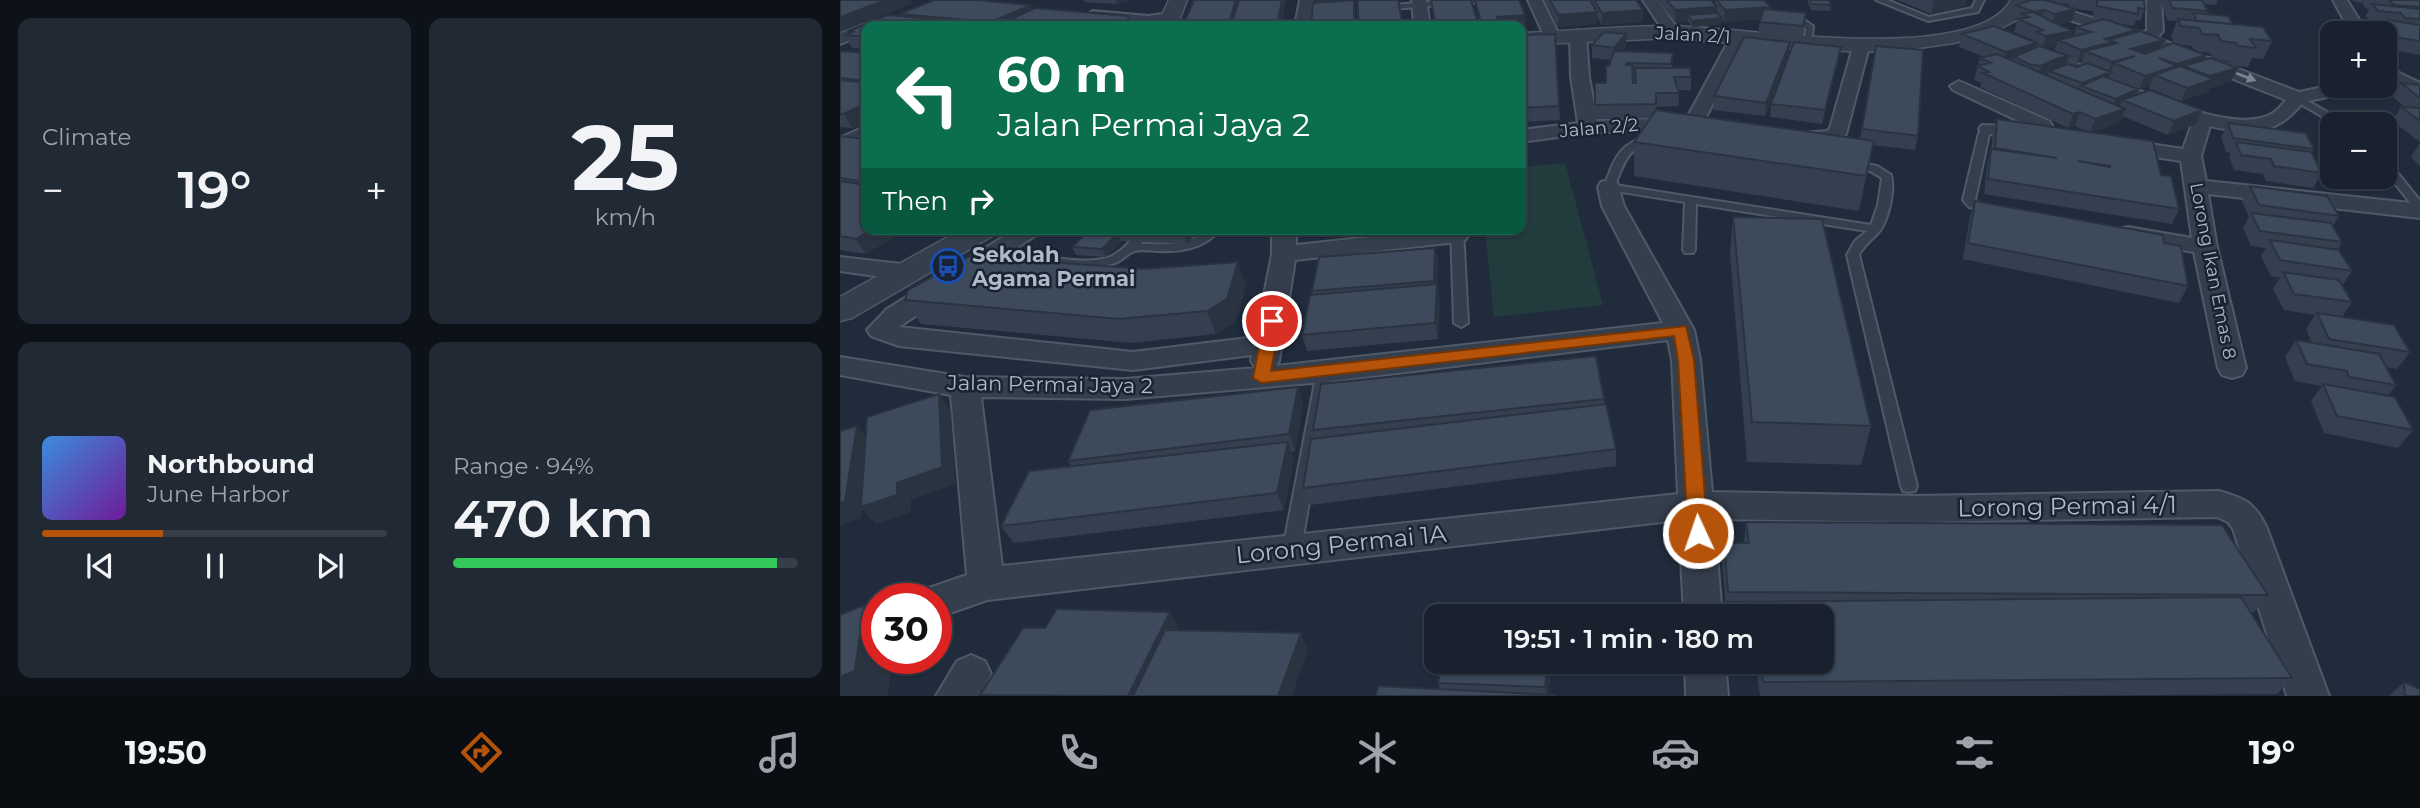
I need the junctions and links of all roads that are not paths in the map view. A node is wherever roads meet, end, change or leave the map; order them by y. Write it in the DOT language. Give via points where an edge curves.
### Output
graph roads {
  1 [pos="1178,0"];
  2 [pos="1483,0"];
  3 [pos="1535,0"];
  4 [pos="1650,0"];
  5 [pos="1880,0"];
  6 [pos="1980,0"];
  7 [pos="2020,0"];
  8 [pos="2154,0"];
  9 [pos="2340,0"];
  10 [pos="1419,2"];
  11 [pos="1368,9"];
  12 [pos="1083,15"];
  13 [pos="1788,15"];
  14 [pos="1158,21"];
  15 [pos="1168,21"];
  16 [pos="1421,21"];
  17 [pos="2352,21"];
  18 [pos="1984,29"];
  19 [pos="861,31"];
  20 [pos="1672,32"];
  21 [pos="1578,35"];
  22 [pos="1552,37"];
  23 [pos="1738,38"];
  24 [pos="840,39"];
  25 [pos="1526,39"];
  26 [pos="2146,39"];
  27 [pos="1808,44"];
  28 [pos="1861,47"];
  29 [pos="2420,73"];
  30 [pos="2397,80"];
  31 [pos="2397,82"];
  32 [pos="1959,86"];
  33 [pos="2420,90"];
  34 [pos="2320,93"];
  35 [pos="2297,98"];
  36 [pos="2321,112"];
  37 [pos="2203,119"];
  38 [pos="1588,127"];
  39 [pos="1989,129"];
  40 [pos="861,131"];
  41 [pos="1526,135"];
  42 [pos="1783,136"];
  43 [pos="1667,137"];
  44 [pos="842,140"];
  45 [pos="861,142"];
  46 [pos="2097,142"];
  47 [pos="2190,156"];
  48 [pos="1832,160"];
  49 [pos="2397,179"];
  50 [pos="2195,186"];
  51 [pos="1609,187"];
  52 [pos="1691,200"];
  53 [pos="1973,205"];
  54 [pos="2420,209"];
  55 [pos="1997,212"];
  56 [pos="1875,229"];
  57 [pos="2108,231"];
  58 [pos="1010,235"];
  59 [pos="1208,235"];
  60 [pos="1399,235"];
  61 [pos="1457,235"];
  62 [pos="991,240"];
  63 [pos="1284,241"];
  64 [pos="2204,247"];
  65 [pos="1689,250"];
  66 [pos="848,270"];
  67 [pos="910,273"];
  68 [pos="840,311"];
  69 [pos="1461,323"];
  70 [pos="1680,330"];
  71 [pos="1268,344"];
  72 [pos="840,366"];
  73 [pos="2232,369"];
  74 [pos="1324,372"];
  75 [pos="1262,378"];
  76 [pos="965,387"];
  77 [pos="1909,486"];
  78 [pos="1697,505"];
  79 [pos="1292,549"];
  80 [pos="986,584"];
  81 [pos="952,596"];
  82 [pos="1702,604"];
  83 [pos="1706,674"];
  84 [pos="1707,696"];
  85 [pos="2308,696"];
  1 -- 15 [label="street"];
  2 -- 10 [label="lane"];
  3 -- 22 [label="street"];
  4 -- 20 [label="street"];
  5 -- 6 [label="lane" via="1928,19 1975,10"];
  7 -- 18 [label="street, Jalan 2/1" via="2012,15"];
  7 -- 26 [label="street"];
  8 -- 26 [label="street" via="2155,31"];
  9 -- 17 [label="street"];
  10 -- 11 [label="lane"];
  10 -- 16 [label="street"];
  12 -- 14 [label="street"];
  13 -- 27 [label="lane" via="1810,28"];
  18 -- 28 [label="street, Jalan 2/1" via="1915,43"];
  18 -- 37 [label="street"];
  19 -- 24 [label="street"];
  20 -- 21 [label="street, Jalan 2/1"];
  20 -- 23 [label="street, Jalan 2/1"];
  21 -- 22 [label="street, Jalan 2/1"];
  21 -- 38 [label="street"];
  22 -- 25 [label="street, Jalan 2/1"];
  23 -- 27 [label="street, Jalan 2/1"];
  23 -- 38 [label="street, Jalan 2/2" via="1701,124"];
  26 -- 35 [label="street, one-way"];
  27 -- 28 [label="street, Jalan 2/1"];
  28 -- 42 [label="street" via="1839,130 1832,137"];
  29 -- 30 [label="street"];
  31 -- 33 [label="street"];
  32 -- 39 [label="street" via="2058,135"];
  34 -- 35 [label="street"];
  35 -- 36 [label="lane"];
  35 -- 37 [label="street" via="2291,109 2269,122 2243,125"];
  37 -- 47 [label="street, Lorong Ikan Emas 8"];
  38 -- 41 [label="street, Jalan 2/2"];
  39 -- 53 [label="lane" via="1984,133 1969,200"];
  40 -- 44 [label="lane"];
  43 -- 51 [label="lane" via="1632,142"];
  44 -- 45 [label="street"];
  46 -- 47 [label="street"];
  47 -- 50 [label="street, Lorong Ikan Emas 8"];
  48 -- 56 [label="lane" via="1873,168 1886,177 1888,188"];
  49 -- 54 [label="lane"];
  50 -- 54 [label="street"];
  50 -- 64 [label="street, Lorong Ikan Emas 8"];
  51 -- 52 [label="lane"];
  51 -- 70 [label="street" via="1614,206"];
  52 -- 56 [label="lane"];
  52 -- 65 [label="lane"];
  53 -- 55 [label="street"];
  56 -- 77 [label="lane" via="1857,243 1853,255"];
  57 -- 64 [label="street"];
  58 -- 62 [label="street"];
  59 -- 62 [label="lane" via="1192,246 1135,244 1110,261 1088,262 1049,259"];
  60 -- 63 [label="street"];
  61 -- 69 [label="lane"];
  62 -- 67 [label="street"];
  62 -- 71 [label="street" via="881,330 899,337 1133,360"];
  63 -- 71 [label="street"];
  64 -- 73 [label="street, Lorong Ikan Emas 8"];
  66 -- 67 [label="street"];
  67 -- 68 [label="street"];
  70 -- 74 [label="street, Jalan Permai Jaya 2"];
  70 -- 78 [label="street"];
  71 -- 75 [label="street"];
  72 -- 76 [label="street, Jalan Permai Jaya 2"];
  74 -- 75 [label="street, Jalan Permai Jaya 2"];
  74 -- 79 [label="lane"];
  75 -- 76 [label="street, Jalan Permai Jaya 2" via="1125,389"];
  76 -- 80 [label="street"];
  78 -- 79 [label="street, Lorong Permai 1A"];
  78 -- 82 [label="street"];
  78 -- 85 [label="street, Lorong Permai 4/1" via="1917,509 2219,504 2239,512 2249,526"];
  79 -- 80 [label="street, Lorong Permai 1A"];
  80 -- 81 [label="street, Lorong Permai 1A"];
  83 -- 84 [label="street"];
}
